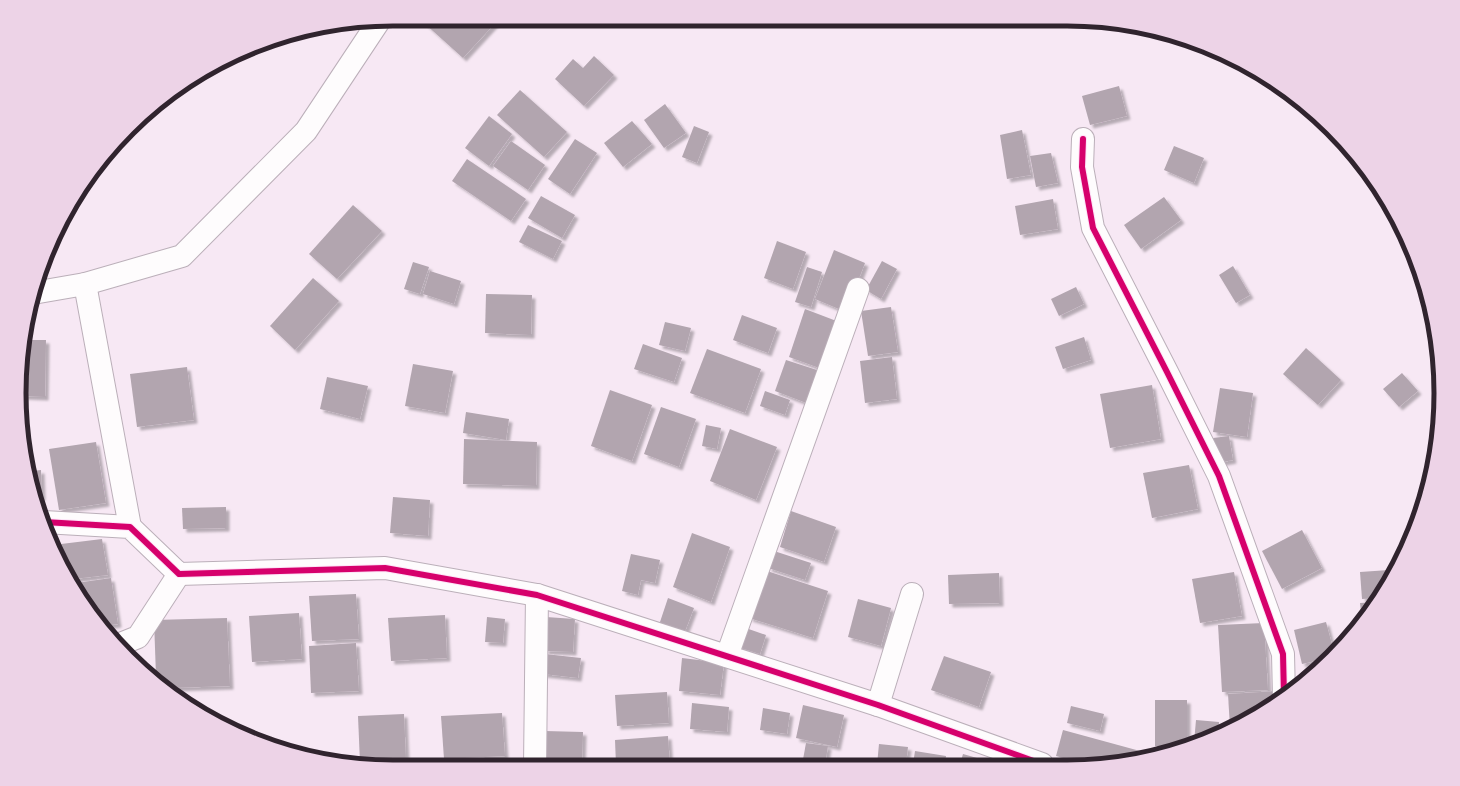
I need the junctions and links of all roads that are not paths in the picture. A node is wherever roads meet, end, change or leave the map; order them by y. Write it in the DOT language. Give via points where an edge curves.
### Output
graph roads {
  1 [pos="375,27"];
  2 [pos="1083,139"];
  3 [pos="85,284"];
  4 [pos="858,290"];
  5 [pos="41,292"];
  6 [pos="50,522"];
  7 [pos="130,527"];
  8 [pos="179,574"];
  9 [pos="912,594"];
  10 [pos="538,595"];
  11 [pos="124,643"];
  12 [pos="727,656"];
  13 [pos="1287,686"];
  14 [pos="878,705"];
  15 [pos="535,760"];
  16 [pos="1031,760"];
  1 -- 3 [label="street" via="306,131 182,256"];
  2 -- 13 [label="street" via="1082,167 1093,228 1219,476 1283,654"];
  3 -- 5 [label="street"];
  3 -- 7 [label="street"];
  4 -- 12 [label="street"];
  6 -- 7 [label="street"];
  7 -- 8 [label="street"];
  8 -- 10 [label="street" via="385,568"];
  8 -- 11 [label="street" via="138,637"];
  9 -- 14 [label="street"];
  10 -- 12 [label="street"];
  10 -- 15 [label="street"];
  12 -- 14 [label="street"];
  14 -- 16 [label="street"];
}
